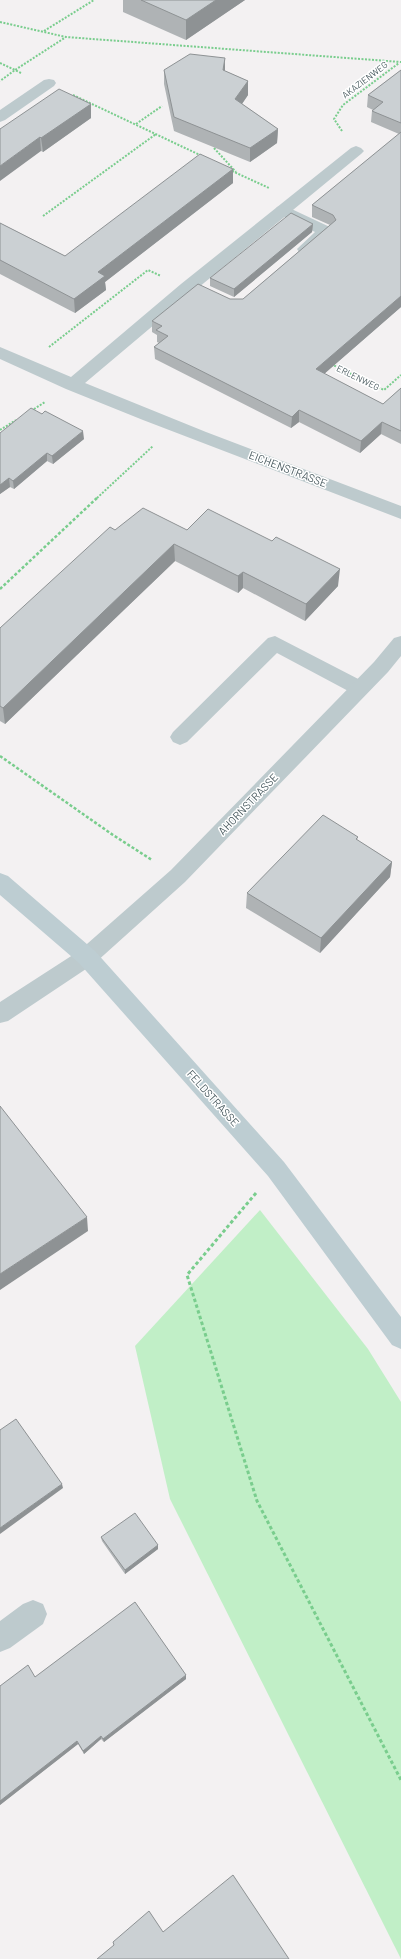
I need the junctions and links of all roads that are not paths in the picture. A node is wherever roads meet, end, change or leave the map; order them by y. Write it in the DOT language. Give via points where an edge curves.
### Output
graph roads {
  1 [pos="49,83"];
  2 [pos="0,117"];
  3 [pos="356,151"];
  4 [pos="289,205"];
  5 [pos="290,261"];
  6 [pos="0,352"];
  7 [pos="72,385"];
  8 [pos="401,514"];
  9 [pos="401,642"];
  10 [pos="360,688"];
  11 [pos="180,737"];
  12 [pos="0,882"];
  13 [pos="87,957"];
  14 [pos="0,1014"];
  15 [pos="401,1337"];
  16 [pos="33,1614"];
  17 [pos="0,1638"];
  1 -- 2 [label="street"];
  3 -- 4 [label="street"];
  4 -- 5 [label="street" via="326,231"];
  4 -- 7 [label="street" via="198,287"];
  6 -- 7 [label="street, EICHENSTRASSE"];
  7 -- 8 [label="street, EICHENSTRASSE"];
  9 -- 10 [label="street, AHORNSTRASSE"];
  10 -- 11 [label="street" via="275,643"];
  10 -- 13 [label="street, AHORNSTRASSE" via="178,876"];
  12 -- 13 [label="main road, FELDSTRASSE"];
  13 -- 14 [label="street, AHORNSTRASSE"];
  13 -- 15 [label="main road, FELDSTRASSE" via="276,1169"];
  16 -- 17 [label="street"];
}
